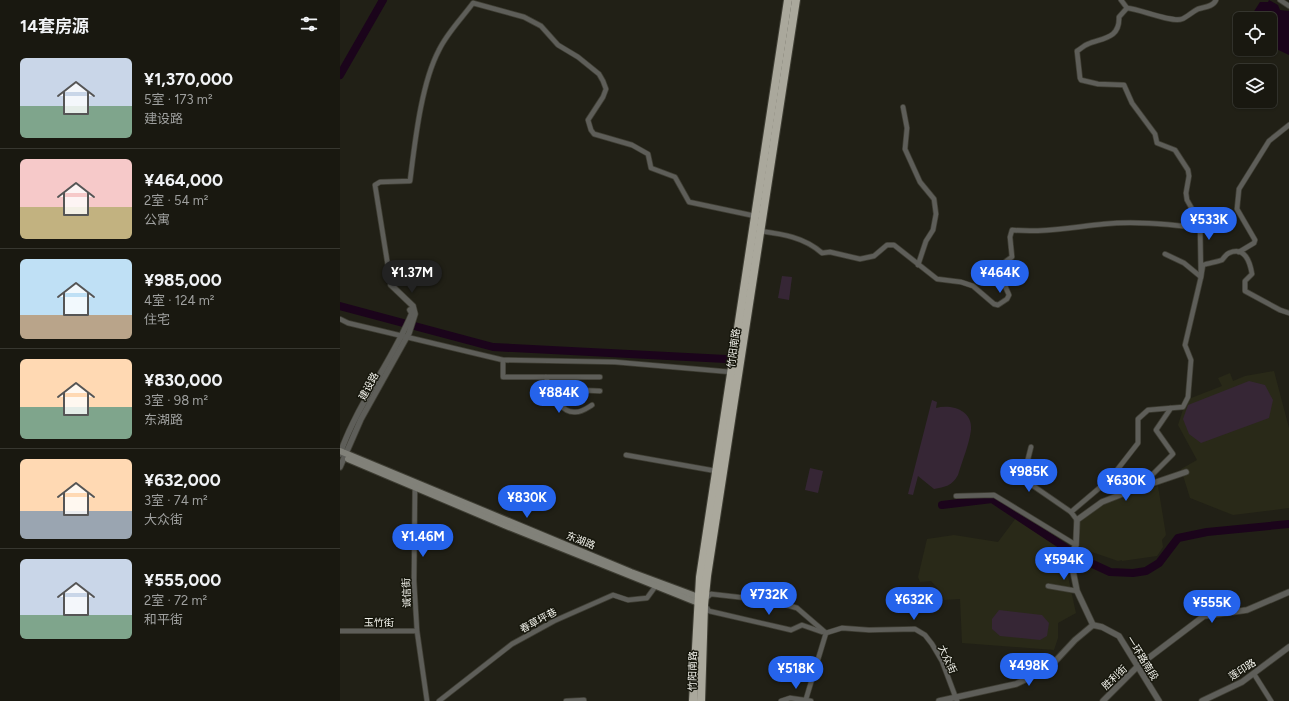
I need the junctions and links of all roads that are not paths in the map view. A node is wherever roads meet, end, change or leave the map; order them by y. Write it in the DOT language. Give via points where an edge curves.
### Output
graph roads {
  1 [pos="788,0"];
  2 [pos="796,0"];
  3 [pos="1121,0"];
  4 [pos="1216,0"];
  5 [pos="1280,0"];
  6 [pos="1289,6"];
  7 [pos="1127,8"];
  8 [pos="903,106"];
  9 [pos="1289,125"];
  10 [pos="755,216"];
  11 [pos="756,230"];
  12 [pos="1200,230"];
  13 [pos="1239,252"];
  14 [pos="1165,254"];
  15 [pos="918,264"];
  16 [pos="1201,277"];
  17 [pos="390,284"];
  18 [pos="1289,313"];
  19 [pos="340,319"];
  20 [pos="405,334"];
  21 [pos="502,360"];
  22 [pos="731,372"];
  23 [pos="546,377"];
  24 [pos="600,377"];
  25 [pos="550,389"];
  26 [pos="600,391"];
  27 [pos="592,405"];
  28 [pos="1171,408"];
  29 [pos="340,442"];
  30 [pos="1031,447"];
  31 [pos="342,454"];
  32 [pos="626,456"];
  33 [pos="340,467"];
  34 [pos="716,471"];
  35 [pos="1186,472"];
  36 [pos="415,486"];
  37 [pos="1130,490"];
  38 [pos="956,496"];
  39 [pos="1071,512"];
  40 [pos="1077,520"];
  41 [pos="1076,545"];
  42 [pos="655,586"];
  43 [pos="1048,586"];
  44 [pos="1077,591"];
  45 [pos="1289,592"];
  46 [pos="701,601"];
  47 [pos="1093,625"];
  48 [pos="417,631"];
  49 [pos="340,632"];
  50 [pos="826,633"];
  51 [pos="1289,647"];
  52 [pos="1138,666"];
  53 [pos="1254,674"];
  54 [pos="806,699"];
  55 [pos="956,699"];
  56 [pos="584,700"];
  57 [pos="427,701"];
  58 [pos="439,701"];
  59 [pos="566,701"];
  60 [pos="693,701"];
  61 [pos="701,701"];
  62 [pos="781,701"];
  63 [pos="811,701"];
  64 [pos="939,701"];
  65 [pos="1102,701"];
  66 [pos="1159,701"];
  67 [pos="1202,701"];
  68 [pos="1271,701"];
  1 -- 10 [label="highway, 竹阳南路"];
  2 -- 11 [label="highway, 竹阳南路"];
  3 -- 7 [label="street"];
  4 -- 7 [label="street" via="1212,5 1177,20"];
  5 -- 6 [label="street"];
  7 -- 12 [label="street" via="1119,17 1119,26 1110,37 1087,44 1077,51 1080,78 1093,84 1126,86 1132,103 1152,131 1157,143 1175,150 1188,170 1187,200 1199,220"];
  8 -- 15 [label="street" via="907,128 905,149 920,182 934,199 936,214 933,230"];
  9 -- 13 [label="street" via="1269,141 1239,189 1237,209 1255,240"];
  10 -- 11 [label="highway, 竹阳南路"];
  10 -- 17 [label="street" via="689,202 675,177 651,168 648,154 632,144 594,134 588,120 606,89 598,74 578,57 558,45 541,26 524,17 472,3 436,56 418,127 410,181 380,182 375,185"];
  11 -- 15 [label="street" via="789,235 824,254 830,252 860,259 874,256 887,245 894,245"];
  11 -- 22 [label="highway, 竹阳南路"];
  11 -- 46 [label="highway, 竹阳南路"];
  12 -- 15 [label="street" via="1193,227 1133,223 1034,232 1012,230 1012,256 1001,269 1002,280 1009,295 1000,304 994,304 973,286 937,279"];
  12 -- 16 [label="street"];
  13 -- 16 [label="street" via="1228,253 1222,260 1204,265"];
  13 -- 18 [label="street" via="1250,260 1252,274 1245,281 1245,291"];
  14 -- 16 [label="street" via="1184,263"];
  16 -- 28 [label="street" via="1185,345 1191,360 1188,397 1183,407"];
  17 -- 20 [label="street, 建设路" via="413,306 414,314"];
  19 -- 20 [label="street" via="348,323"];
  20 -- 21 [label="street"];
  20 -- 31 [label="street, 建设路"];
  21 -- 22 [label="street" via="615,362"];
  21 -- 23 [label="street" via="503,377"];
  22 -- 34 [label="highway, 竹阳南路"];
  23 -- 24 [label="street"];
  23 -- 25 [label="street"];
  25 -- 26 [label="street"];
  25 -- 27 [label="street" via="561,406 573,413"];
  28 -- 37 [label="street" via="1156,430 1173,454 1153,474"];
  28 -- 39 [label="street" via="1148,410 1138,419 1138,443 1110,479"];
  29 -- 31 [label="street"];
  30 -- 39 [label="street" via="1026,467 1029,483"];
  31 -- 33 [label="street, 建设路"];
  31 -- 36 [label="main road, 东湖路"];
  32 -- 34 [label="street"];
  34 -- 46 [label="highway, 竹阳南路"];
  35 -- 37 [label="street"];
  36 -- 42 [label="main road, 东湖路"];
  36 -- 46 [label="main road, 东湖路"];
  36 -- 48 [label="street, 诚信街" via="414,582"];
  37 -- 40 [label="street" via="1102,502"];
  38 -- 41 [label="street" via="994,495"];
  39 -- 40 [label="street"];
  40 -- 41 [label="street"];
  41 -- 44 [label="street" via="1070,556"];
  42 -- 46 [label="main road, 东湖路"];
  42 -- 58 [label="street, 春草坪巷" via="647,598 628,600 613,595 554,620 512,644"];
  43 -- 44 [label="street"];
  44 -- 47 [label="street"];
  45 -- 52 [label="street, 胜利街" via="1247,610 1204,616"];
  46 -- 50 [label="street" via="709,610 791,630 802,625"];
  46 -- 50 [label="street" via="711,594 773,601 798,608"];
  46 -- 60 [label="highway, 竹阳南路"];
  46 -- 61 [label="highway, 竹阳南路"];
  47 -- 52 [label="street, 一环路南段" via="1102,626 1119,636"];
  47 -- 55 [label="street" via="1049,668 1016,684"];
  48 -- 49 [label="street, 玉竹街"];
  48 -- 57 [label="street, 诚信街"];
  50 -- 54 [label="street"];
  50 -- 55 [label="street, 大众街" via="842,628 915,629 925,635 935,650"];
  51 -- 53 [label="street, 莲印路"];
  52 -- 65 [label="street, 胜利街"];
  52 -- 66 [label="street, 一环路南段"];
  53 -- 67 [label="street, 莲印路"];
  53 -- 68 [label="street"];
  54 -- 62 [label="street" via="790,698"];
  54 -- 63 [label="street"];
  55 -- 64 [label="street"];
  56 -- 59 [label="street"];
}
